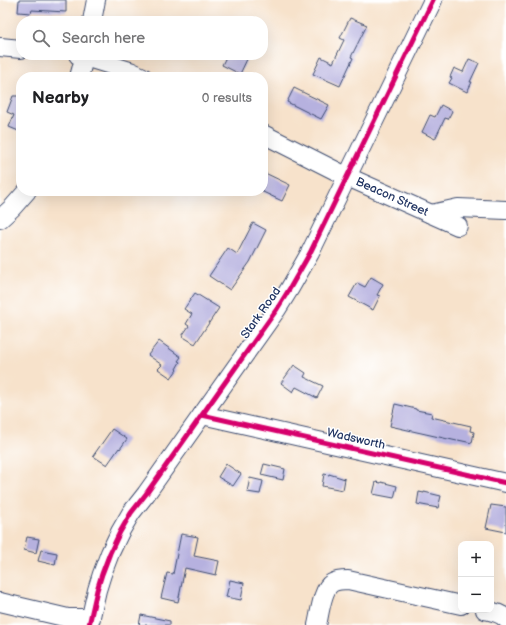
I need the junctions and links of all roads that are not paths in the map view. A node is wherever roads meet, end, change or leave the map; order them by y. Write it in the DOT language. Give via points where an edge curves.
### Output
graph roads {
  1 [pos="96,0"];
  2 [pos="433,0"];
  3 [pos="93,16"];
  4 [pos="0,47"];
  5 [pos="16,49"];
  6 [pos="82,60"];
  7 [pos="98,60"];
  8 [pos="80,72"];
  9 [pos="132,72"];
  10 [pos="268,137"];
  11 [pos="348,177"];
  12 [pos="23,196"];
  13 [pos="506,210"];
  14 [pos="431,214"];
  15 [pos="0,219"];
  16 [pos="458,226"];
  17 [pos="202,415"];
  18 [pos="506,483"];
  19 [pos="0,602"];
  20 [pos="458,604"];
  21 [pos="494,612"];
  22 [pos="506,619"];
  23 [pos="90,622"];
  24 [pos="317,625"];
  1 -- 3 [label="street"];
  2 -- 11 [label="street, Stark Road"];
  4 -- 5 [label="street"];
  6 -- 8 [label="street"];
  7 -- 9 [label="street"];
  10 -- 11 [label="street, Beacon Street"];
  11 -- 14 [label="street, Beacon Street"];
  11 -- 17 [label="street, Stark Road" via="290,288"];
  12 -- 15 [label="street"];
  13 -- 14 [label="street" via="458,208"];
  14 -- 16 [label="street, Beacon Street"];
  17 -- 18 [label="street, Wadsworth"];
  17 -- 23 [label="street, Stark Road" via="120,532 102,574"];
  19 -- 23 [label="street"];
  20 -- 24 [label="street" via="340,580 328,586"];
  21 -- 22 [label="street"];
}
